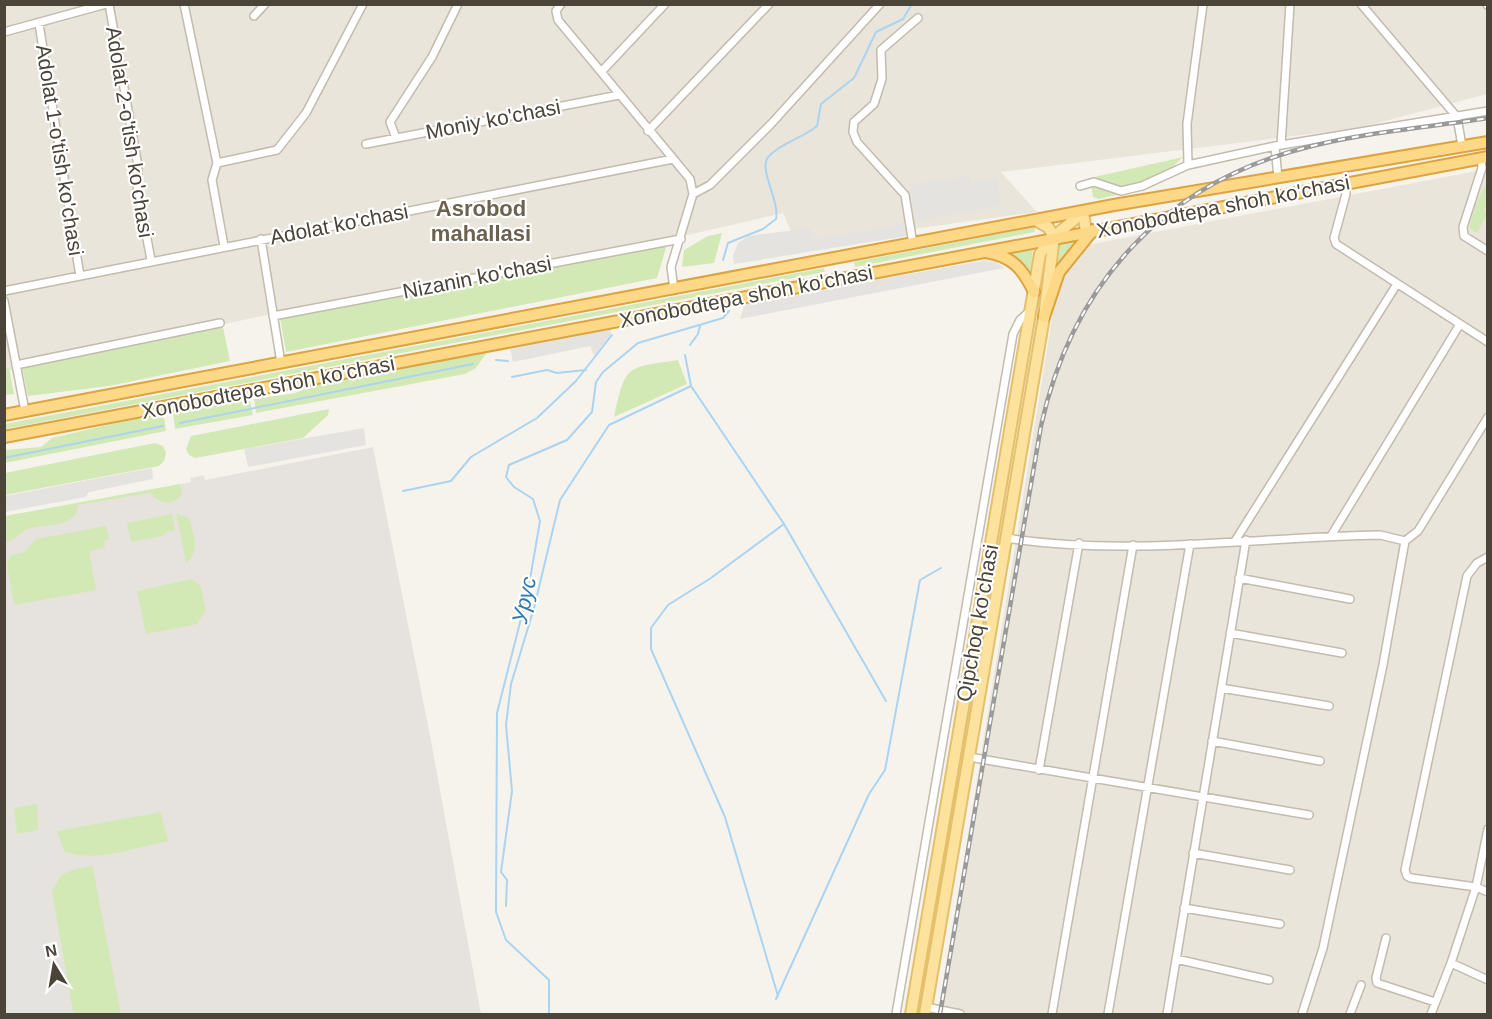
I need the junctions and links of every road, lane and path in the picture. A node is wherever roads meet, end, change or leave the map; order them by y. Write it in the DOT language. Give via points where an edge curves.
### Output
graph roads {
  1 [pos="107,4"];
  2 [pos="184,4"];
  3 [pos="265,4"];
  4 [pos="363,4"];
  5 [pos="459,4"];
  6 [pos="561,4"];
  7 [pos="665,4"];
  8 [pos="769,4"];
  9 [pos="880,4"];
  10 [pos="1203,4"];
  11 [pos="1290,4"];
  12 [pos="1361,4"];
  13 [pos="254,16"];
  14 [pos="918,18"];
  15 [pos="39,24"];
  16 [pos="4,32"];
  17 [pos="602,71"];
  18 [pos="619,95"];
  19 [pos="1488,111"];
  20 [pos="1457,117"];
  21 [pos="648,131"];
  22 [pos="396,138"];
  23 [pos="1488,142"];
  24 [pos="366,144"];
  25 [pos="1278,145"];
  26 [pos="1462,146"];
  27 [pos="1484,158"];
  28 [pos="673,159"];
  29 [pos="217,163"];
  30 [pos="1188,165"];
  31 [pos="1278,178"];
  32 [pos="1344,183"];
  33 [pos="1080,186"];
  34 [pos="693,194"];
  35 [pos="1083,212"];
  36 [pos="1037,221"];
  37 [pos="1090,230"];
  38 [pos="1054,237"];
  39 [pos="681,238"];
  40 [pos="261,239"];
  41 [pos="913,244"];
  42 [pos="224,246"];
  43 [pos="1488,251"];
  44 [pos="977,252"];
  45 [pos="151,260"];
  46 [pos="830,260"];
  47 [pos="80,276"];
  48 [pos="833,279"];
  49 [pos="1397,284"];
  50 [pos="674,288"];
  51 [pos="4,291"];
  52 [pos="1034,292"];
  53 [pos="4,301"];
  54 [pos="1030,310"];
  55 [pos="273,316"];
  56 [pos="1044,317"];
  57 [pos="220,323"];
  58 [pos="1460,324"];
  59 [pos="1488,342"];
  60 [pos="281,363"];
  61 [pos="16,365"];
  62 [pos="25,411"];
  63 [pos="4,415"];
  64 [pos="1488,417"];
  65 [pos="4,437"];
  66 [pos="994,522"];
  67 [pos="1008,524"];
  68 [pos="1331,536"];
  69 [pos="1006,538"];
  70 [pos="1246,540"];
  71 [pos="1235,541"];
  72 [pos="1405,541"];
  73 [pos="1079,543"];
  74 [pos="1190,544"];
  75 [pos="1133,545"];
  76 [pos="1488,557"];
  77 [pos="1239,578"];
  78 [pos="1350,599"];
  79 [pos="1230,633"];
  80 [pos="1342,653"];
  81 [pos="1221,688"];
  82 [pos="1329,706"];
  83 [pos="1212,741"];
  84 [pos="969,757"];
  85 [pos="1320,761"];
  86 [pos="1039,770"];
  87 [pos="1093,780"];
  88 [pos="1147,788"];
  89 [pos="1202,798"];
  90 [pos="1309,815"];
  91 [pos="1488,829"];
  92 [pos="1193,853"];
  93 [pos="1290,870"];
  94 [pos="1476,887"];
  95 [pos="1488,892"];
  96 [pos="1184,908"];
  97 [pos="1280,924"];
  98 [pos="1386,938"];
  99 [pos="1176,959"];
  100 [pos="1451,963"];
  101 [pos="1269,980"];
  102 [pos="1488,980"];
  103 [pos="1361,985"];
  104 [pos="1435,1002"];
  105 [pos="925,1010"];
  106 [pos="897,1014"];
  107 [pos="911,1014"];
  108 [pos="960,1014"];
  109 [pos="1052,1014"];
  110 [pos="1108,1014"];
  111 [pos="1167,1014"];
  112 [pos="1302,1014"];
  113 [pos="1350,1014"];
  114 [pos="1431,1014"];
  1 -- 15 [label="street"];
  1 -- 45 [label="street, Adolat 2-o'tish ko'chasi" via="138,166 137,186"];
  2 -- 29 [label="street"];
  3 -- 13 [label="street"];
  4 -- 29 [label="street" via="306,113 277,150"];
  5 -- 22 [label="street" via="432,57 390,122"];
  6 -- 17 [label="street" via="556,14 558,20"];
  7 -- 17 [label="street"];
  8 -- 21 [label="street"];
  9 -- 34 [label="street" via="771,124 710,185"];
  10 -- 30 [label="street" via="1188,111"];
  11 -- 25 [label="street"];
  12 -- 20 [label="street"];
  14 -- 41 [label="street" via="880,50 882,79 874,104 853,127 857,142 905,195"];
  15 -- 16 [label="street"];
  15 -- 47 [label="street, Adolat 1-o'tish ko'chasi"];
  17 -- 18 [label="street"];
  18 -- 21 [label="street"];
  18 -- 22 [label="street, Moniy ko'chasi"];
  19 -- 20 [label="street"];
  20 -- 25 [label="street"];
  20 -- 26 [label="street"];
  21 -- 28 [label="street"];
  22 -- 24 [label="street, Moniy ko'chasi"];
  23 -- 26 [label="highway, Xonobodtepa shoh ko'chasi"];
  25 -- 30 [label="street"];
  25 -- 31 [label="street"];
  26 -- 31 [label="highway, Xonobodtepa shoh ko'chasi"];
  27 -- 32 [label="highway, Xonobodtepa shoh ko'chasi"];
  27 -- 43 [label="street" via="1463,227 1464,236"];
  28 -- 34 [label="street" via="687,174"];
  28 -- 40 [label="street, Adolat ko'chasi"];
  29 -- 42 [label="street" via="212,180"];
  30 -- 33 [label="street" via="1142,186 1121,190 1094,182"];
  31 -- 35 [label="highway, Xonobodtepa shoh ko'chasi"];
  32 -- 37 [label="highway, Xonobodtepa shoh ko'chasi"];
  32 -- 49 [label="street" via="1346,194 1334,238 1336,244"];
  34 -- 39 [label="street"];
  35 -- 36 [label="highway, Xonobodtepa shoh ko'chasi"];
  35 -- 37 [label="main road"];
  35 -- 38 [label="main road, Qipchoq ko'chasi"];
  36 -- 38 [label="main road" via="1048,227"];
  36 -- 41 [label="highway, Xonobodtepa shoh ko'chasi"];
  37 -- 38 [label="highway, Xonobodtepa shoh ko'chasi"];
  37 -- 56 [label="highway" via="1059,272"];
  38 -- 44 [label="highway, Xonobodtepa shoh ko'chasi"];
  38 -- 52 [label="main road, Qipchoq ko'chasi" via="1040,254"];
  38 -- 56 [label="main road, Qipchoq ko'chasi"];
  39 -- 50 [label="street" via="671,267"];
  39 -- 55 [label="street, Nizanin ko'chasi"];
  40 -- 42 [label="street, Adolat ko'chasi"];
  40 -- 55 [label="street"];
  41 -- 46 [label="highway, Xonobodtepa shoh ko'chasi"];
  42 -- 45 [label="street, Adolat ko'chasi"];
  44 -- 48 [label="highway, Xonobodtepa shoh ko'chasi"];
  44 -- 52 [label="highway" via="1011,260 1023,271"];
  45 -- 47 [label="street, Adolat ko'chasi"];
  46 -- 48 [label="highway" via="838,268"];
  46 -- 50 [label="highway, Xonobodtepa shoh ko'chasi"];
  47 -- 51 [label="street, Adolat ko'chasi"];
  48 -- 65 [label="highway, Xonobodtepa shoh ko'chasi"];
  49 -- 58 [label="street"];
  49 -- 71 [label="street"];
  50 -- 60 [label="highway, Xonobodtepa shoh ko'chasi"];
  52 -- 54 [label="main road, Qipchoq ko'chasi"];
  53 -- 61 [label="street"];
  54 -- 66 [label="main road, Qipchoq ko'chasi"];
  54 -- 106 [label="street" via="1013,334"];
  55 -- 60 [label="street"];
  56 -- 67 [label="main road, Qipchoq ko'chasi"];
  57 -- 61 [label="street"];
  58 -- 59 [label="street"];
  58 -- 68 [label="street"];
  60 -- 62 [label="highway, Xonobodtepa shoh ko'chasi"];
  61 -- 62 [label="street"];
  62 -- 63 [label="highway, Xonobodtepa shoh ko'chasi"];
  64 -- 72 [label="street" via="1418,531"];
  66 -- 67 [label="main road"];
  66 -- 107 [label="main road, Qipchoq ko'chasi"];
  67 -- 69 [label="main road, Qipchoq ko'chasi"];
  68 -- 70 [label="street"];
  68 -- 72 [label="street" via="1380,535"];
  69 -- 73 [label="street"];
  69 -- 84 [label="main road, Qipchoq ko'chasi"];
  70 -- 71 [label="street"];
  70 -- 77 [label="street"];
  71 -- 74 [label="street"];
  72 -- 112 [label="street" via="1323,948"];
  73 -- 75 [label="street"];
  73 -- 86 [label="street"];
  74 -- 75 [label="street"];
  74 -- 88 [label="street"];
  75 -- 87 [label="street"];
  76 -- 94 [label="street" via="1467,576 1405,870 1411,878"];
  77 -- 78 [label="street"];
  77 -- 79 [label="street"];
  79 -- 80 [label="street"];
  79 -- 81 [label="street"];
  81 -- 82 [label="street"];
  81 -- 83 [label="street"];
  83 -- 85 [label="street"];
  83 -- 89 [label="street"];
  84 -- 86 [label="street"];
  84 -- 105 [label="main road, Qipchoq ko'chasi"];
  86 -- 87 [label="street"];
  87 -- 88 [label="street"];
  87 -- 109 [label="street"];
  88 -- 89 [label="street"];
  88 -- 110 [label="street"];
  89 -- 90 [label="street"];
  89 -- 92 [label="street"];
  91 -- 94 [label="street"];
  92 -- 93 [label="street"];
  92 -- 96 [label="street"];
  94 -- 95 [label="street"];
  94 -- 100 [label="street"];
  96 -- 97 [label="street"];
  96 -- 99 [label="street"];
  98 -- 104 [label="street" via="1377,983"];
  99 -- 101 [label="street"];
  99 -- 111 [label="street"];
  100 -- 102 [label="street"];
  100 -- 104 [label="street"];
  103 -- 113 [label="street"];
  104 -- 114 [label="street"];
  105 -- 108 [label="street"];
}
